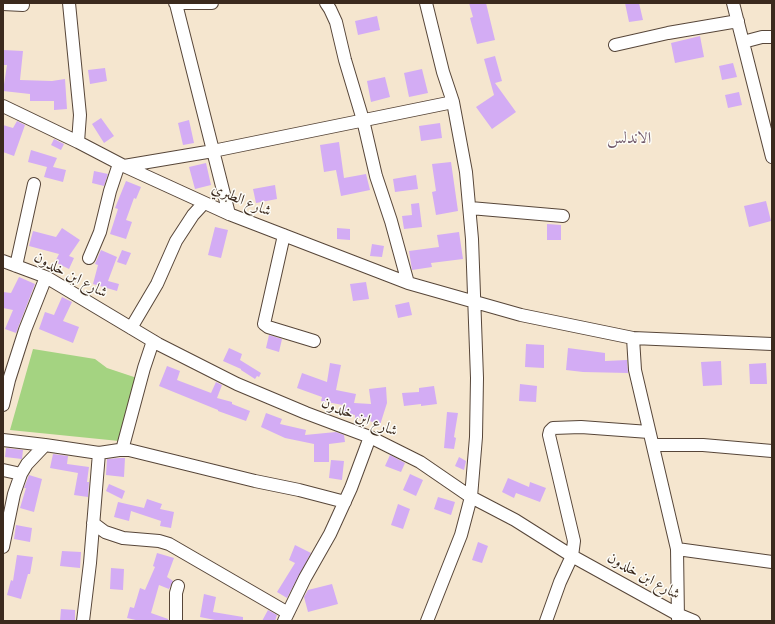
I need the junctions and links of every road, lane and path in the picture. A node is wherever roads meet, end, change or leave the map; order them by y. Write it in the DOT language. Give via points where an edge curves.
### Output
graph roads {
  1 [pos="69,3"];
  2 [pos="175,3"];
  3 [pos="212,3"];
  4 [pos="326,3"];
  5 [pos="426,3"];
  6 [pos="733,3"];
  7 [pos="3,4"];
  8 [pos="23,5"];
  9 [pos="738,21"];
  10 [pos="772,37"];
  11 [pos="743,42"];
  12 [pos="615,45"];
  13 [pos="452,102"];
  14 [pos="3,106"];
  15 [pos="363,120"];
  16 [pos="78,142"];
  17 [pos="213,151"];
  18 [pos="772,157"];
  19 [pos="122,165"];
  20 [pos="34,184"];
  21 [pos="204,203"];
  22 [pos="470,208"];
  23 [pos="229,214"];
  24 [pos="562,216"];
  25 [pos="284,235"];
  26 [pos="89,258"];
  27 [pos="3,261"];
  28 [pos="16,266"];
  29 [pos="46,278"];
  30 [pos="408,283"];
  31 [pos="476,303"];
  32 [pos="131,328"];
  33 [pos="633,338"];
  34 [pos="153,341"];
  35 [pos="314,341"];
  36 [pos="772,344"];
  37 [pos="3,405"];
  38 [pos="649,432"];
  39 [pos="370,437"];
  40 [pos="3,440"];
  41 [pos="654,445"];
  42 [pos="45,446"];
  43 [pos="122,450"];
  44 [pos="772,451"];
  45 [pos="99,453"];
  46 [pos="3,470"];
  47 [pos="20,474"];
  48 [pos="471,497"];
  49 [pos="345,502"];
  50 [pos="93,522"];
  51 [pos="3,547"];
  52 [pos="677,549"];
  53 [pos="572,556"];
  54 [pos="772,562"];
  55 [pos="178,586"];
  56 [pos="286,617"];
  57 [pos="678,617"];
  58 [pos="83,621"];
  59 [pos="176,621"];
  60 [pos="427,621"];
  61 [pos="546,621"];
  62 [pos="694,621"];
  1 -- 16 [label="street" via="80,115"];
  2 -- 3 [label="street"];
  2 -- 17 [label="street"];
  4 -- 15 [label="street" via="336,22"];
  5 -- 13 [label="street"];
  6 -- 9 [label="street"];
  7 -- 8 [label="street"];
  9 -- 11 [label="street"];
  9 -- 12 [label="street"];
  10 -- 11 [label="street"];
  11 -- 18 [label="street"];
  13 -- 15 [label="street"];
  13 -- 22 [label="street" via="466,172"];
  14 -- 16 [label="street, شارع الطبري"];
  15 -- 17 [label="street"];
  15 -- 30 [label="street" via="376,176"];
  16 -- 19 [label="street, شارع الطبري"];
  17 -- 19 [label="street"];
  17 -- 23 [label="street"];
  19 -- 21 [label="street, شارع الطبري"];
  19 -- 26 [label="street" via="110,191 100,232"];
  20 -- 28 [label="street"];
  21 -- 23 [label="street, شارع الطبري"];
  21 -- 32 [label="street" via="176,241 157,284"];
  22 -- 24 [label="street"];
  22 -- 31 [label="street"];
  23 -- 25 [label="street, شارع الطبري"];
  25 -- 30 [label="street, شارع الطبري"];
  25 -- 35 [label="street" via="264,324"];
  27 -- 28 [label="street, شارع ابن خلدون"];
  28 -- 29 [label="street, شارع ابن خلدون"];
  29 -- 32 [label="street, شارع ابن خلدون"];
  29 -- 37 [label="street" via="24,330"];
  30 -- 31 [label="street, شارع الطبري"];
  31 -- 33 [label="street, شارع الطبري"];
  31 -- 48 [label="street" via="476,437"];
  32 -- 34 [label="street, شارع ابن خلدون"];
  33 -- 36 [label="street, شارع الطبري"];
  33 -- 38 [label="street" via="635,370"];
  34 -- 39 [label="street, شارع ابن خلدون" via="237,384"];
  34 -- 43 [label="street"];
  38 -- 41 [label="street"];
  38 -- 53 [label="street" via="581,427 553,428 550,431 548,435 573,532"];
  39 -- 48 [label="street, شارع ابن خلدون" via="420,462"];
  39 -- 49 [label="street"];
  40 -- 42 [label="street"];
  41 -- 44 [label="street" via="703,445"];
  41 -- 52 [label="street"];
  42 -- 45 [label="street"];
  42 -- 47 [label="street"];
  43 -- 45 [label="street"];
  43 -- 49 [label="street" via="147,453"];
  45 -- 50 [label="street"];
  46 -- 47 [label="street"];
  47 -- 51 [label="street"];
  48 -- 53 [label="street, شارع ابن خلدون" via="515,520"];
  48 -- 60 [label="street" via="461,535"];
  49 -- 56 [label="street"];
  50 -- 56 [label="street" via="114,536 169,544"];
  50 -- 58 [label="street"];
  52 -- 54 [label="street"];
  52 -- 57 [label="street"];
  53 -- 57 [label="street, شارع ابن خلدون"];
  53 -- 61 [label="street"];
  55 -- 59 [label="street"];
  57 -- 62 [label="street, شارع ابن خلدون"];
}
